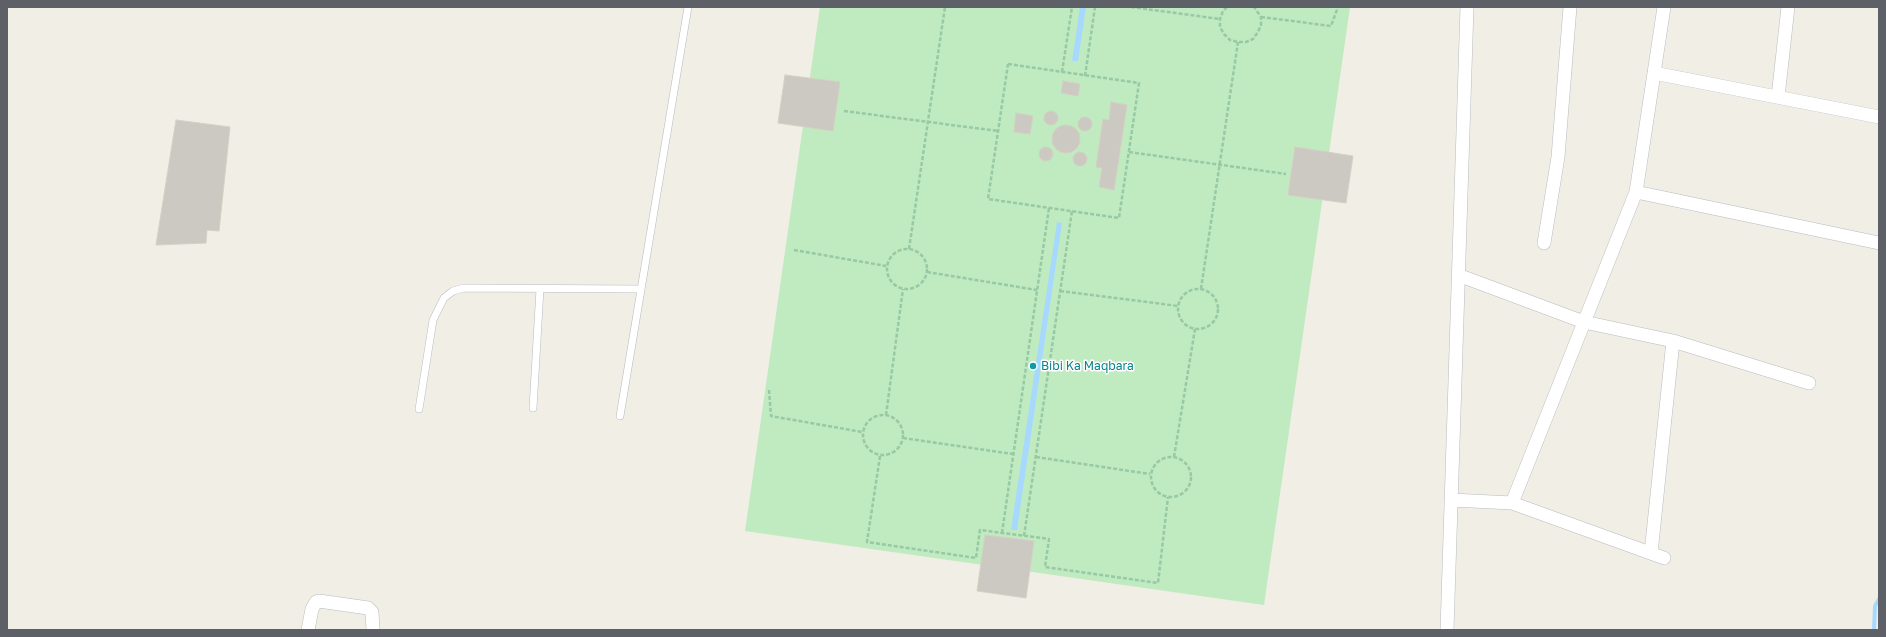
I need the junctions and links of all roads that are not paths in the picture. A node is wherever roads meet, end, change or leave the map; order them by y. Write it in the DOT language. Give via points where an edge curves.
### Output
graph roads {
  1 [pos="688,7"];
  2 [pos="1468,7"];
  3 [pos="1570,7"];
  4 [pos="1664,7"];
  5 [pos="1788,7"];
  6 [pos="1654,73"];
  7 [pos="1778,97"];
  8 [pos="1879,117"];
  9 [pos="1636,192"];
  10 [pos="1544,243"];
  11 [pos="1879,243"];
  12 [pos="1458,275"];
  13 [pos="540,288"];
  14 [pos="641,289"];
  15 [pos="1584,322"];
  16 [pos="1673,341"];
  17 [pos="1809,383"];
  18 [pos="533,408"];
  19 [pos="419,409"];
  20 [pos="620,416"];
  21 [pos="1452,500"];
  22 [pos="1512,503"];
  23 [pos="1651,554"];
  24 [pos="1664,558"];
  25 [pos="308,630"];
  26 [pos="375,630"];
  27 [pos="1447,630"];
  1 -- 14 [label="lane"];
  2 -- 12 [label="street"];
  3 -- 10 [label="street" via="1558,157"];
  4 -- 6 [label="street"];
  5 -- 7 [label="street"];
  6 -- 7 [label="street"];
  6 -- 9 [label="street"];
  7 -- 8 [label="street"];
  9 -- 11 [label="street"];
  9 -- 15 [label="street"];
  12 -- 15 [label="street"];
  12 -- 21 [label="street"];
  13 -- 14 [label="lane"];
  13 -- 18 [label="lane"];
  13 -- 19 [label="lane" via="464,288 453,291 444,298 433,320"];
  14 -- 20 [label="lane"];
  15 -- 16 [label="street"];
  15 -- 22 [label="street"];
  16 -- 17 [label="street"];
  16 -- 23 [label="street"];
  21 -- 22 [label="street"];
  21 -- 27 [label="street"];
  22 -- 23 [label="street"];
  23 -- 24 [label="street"];
  25 -- 26 [label="street" via="312,609 319,601 368,608 372,612"];
}
